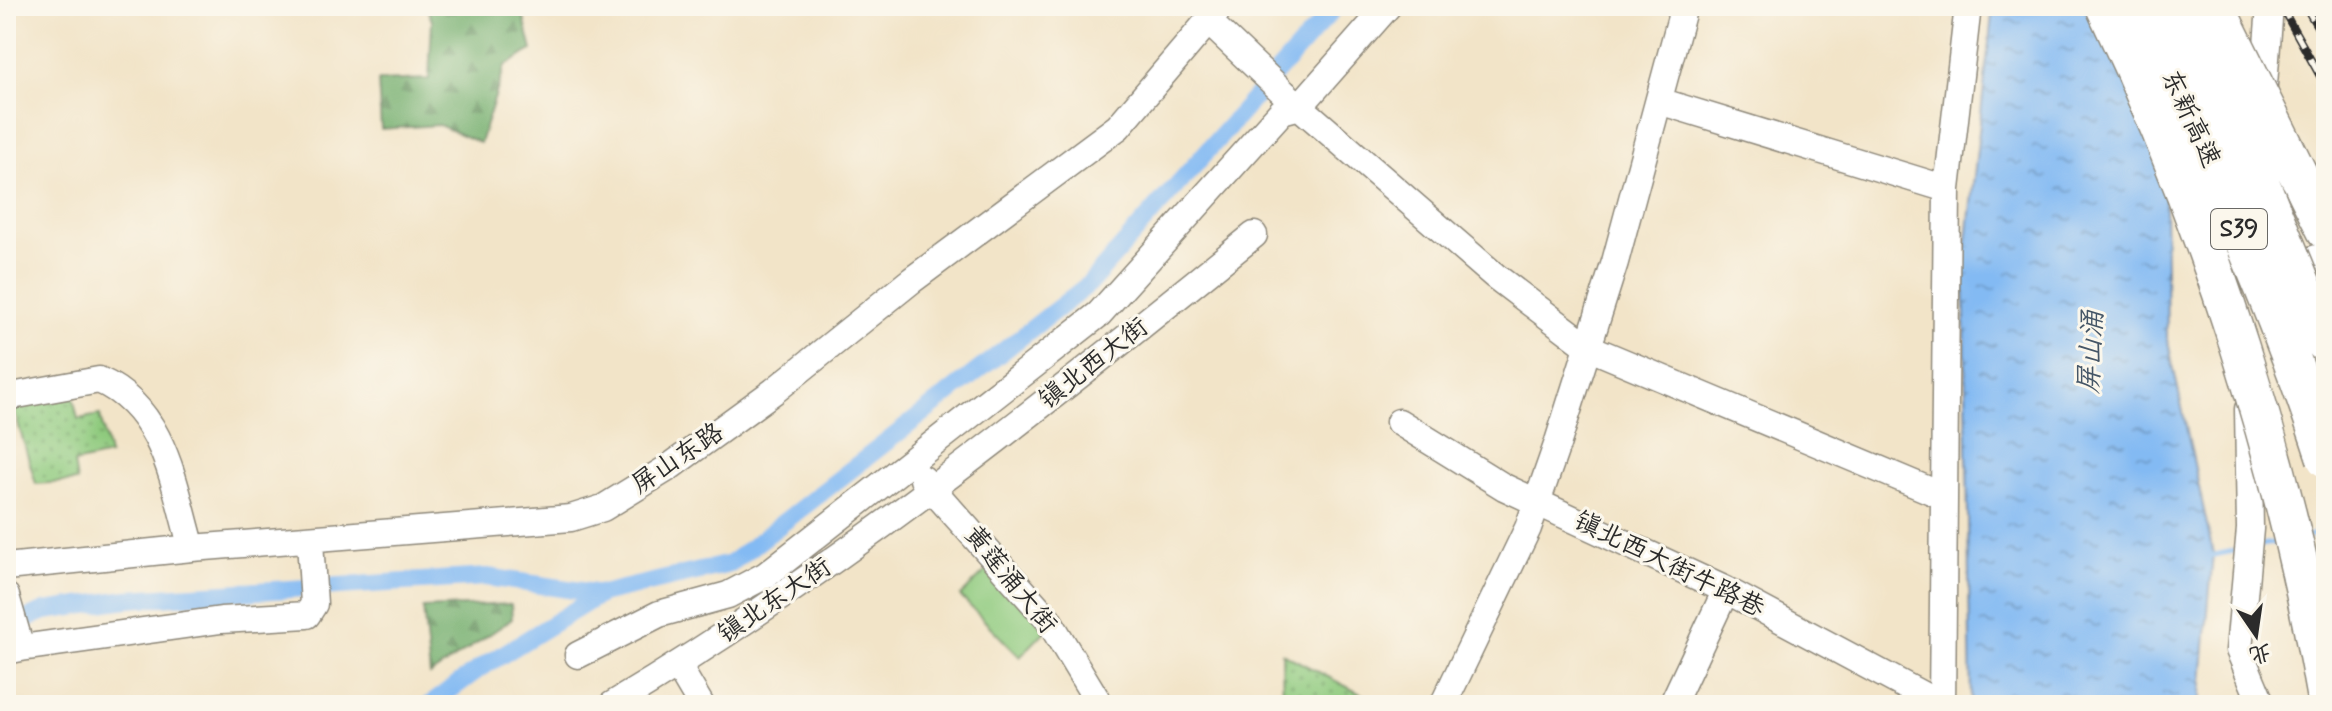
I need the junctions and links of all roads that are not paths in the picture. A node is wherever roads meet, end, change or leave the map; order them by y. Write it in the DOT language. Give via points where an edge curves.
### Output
graph roads {
  1 [pos="1388,6"];
  2 [pos="1684,6"];
  3 [pos="1968,6"];
  4 [pos="2105,6"];
  5 [pos="2138,6"];
  6 [pos="2176,6"];
  7 [pos="2215,6"];
  8 [pos="2270,6"];
  9 [pos="1215,14"];
  10 [pos="1292,99"];
  11 [pos="1659,101"];
  12 [pos="1947,189"];
  13 [pos="2326,230"];
  14 [pos="1254,235"];
  15 [pos="2326,255"];
  16 [pos="2247,280"];
  17 [pos="2326,344"];
  18 [pos="1590,348"];
  19 [pos="6,397"];
  20 [pos="1399,422"];
  21 [pos="2326,458"];
  22 [pos="909,463"];
  23 [pos="934,490"];
  24 [pos="1943,496"];
  25 [pos="1537,502"];
  26 [pos="192,548"];
  27 [pos="311,550"];
  28 [pos="6,567"];
  29 [pos="1726,590"];
  30 [pos="7,603"];
  31 [pos="15,645"];
  32 [pos="578,655"];
  33 [pos="678,666"];
  34 [pos="2326,699"];
  35 [pos="612,705"];
  36 [pos="701,705"];
  37 [pos="1100,705"];
  38 [pos="1443,705"];
  39 [pos="1672,705"];
  40 [pos="1942,705"];
  41 [pos="2262,705"];
  1 -- 10 [label="street"];
  2 -- 11 [label="street"];
  3 -- 12 [label="street"];
  4 -- 34 [label="highway, bridge" via="2178,179 2231,325 2293,536"];
  5 -- 21 [label="highway, 东新高速 / S39, bridge" via="2271,305"];
  6 -- 17 [label="highway, 东新高速 / S39, bridge" via="2257,175"];
  7 -- 13 [label="highway, bridge"];
  8 -- 16 [label="street"];
  9 -- 10 [label="street" via="1245,57"];
  9 -- 27 [label="street, 屏山东路" via="1118,127 912,280 774,391 603,508 571,518"];
  10 -- 18 [label="street" via="1495,276"];
  10 -- 22 [label="street" via="1099,314"];
  11 -- 12 [label="street"];
  11 -- 18 [label="street"];
  12 -- 24 [label="street"];
  14 -- 23 [label="street, 镇北西大街"];
  15 -- 16 [label="street"];
  16 -- 41 [label="street" via="2250,529 2239,650"];
  18 -- 24 [label="street"];
  18 -- 25 [label="street"];
  19 -- 26 [label="street" via="99,380 114,386 150,421 160,440"];
  20 -- 25 [label="street, 镇北西大街牛路巷"];
  22 -- 23 [label="street, 黄莲涌大街"];
  22 -- 32 [label="street" via="766,575 728,595 659,614"];
  23 -- 33 [label="street, 镇北东大街"];
  23 -- 37 [label="street, 黄莲涌大街" via="1048,619"];
  24 -- 40 [label="street"];
  25 -- 29 [label="street, 镇北西大街牛路巷"];
  25 -- 38 [label="street"];
  26 -- 27 [label="street, 屏山东路"];
  26 -- 28 [label="street, 屏山东路"];
  27 -- 31 [label="street" via="314,604 307,615"];
  29 -- 39 [label="street"];
  29 -- 40 [label="street, 镇北西大街牛路巷"];
  30 -- 31 [label="street"];
  33 -- 35 [label="street, 镇北东大街"];
  33 -- 36 [label="street"];
}
